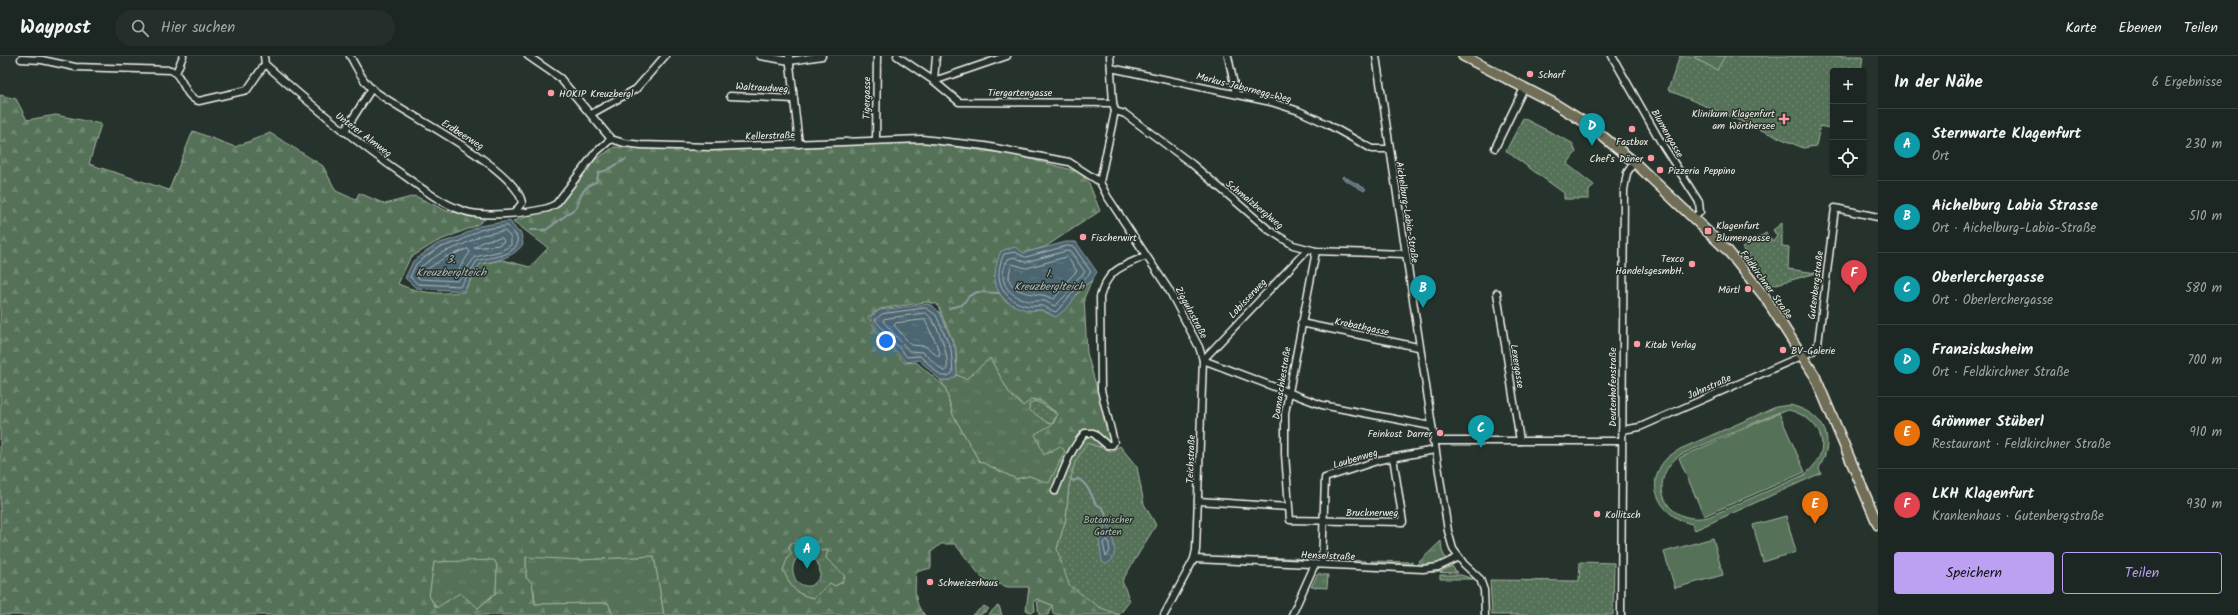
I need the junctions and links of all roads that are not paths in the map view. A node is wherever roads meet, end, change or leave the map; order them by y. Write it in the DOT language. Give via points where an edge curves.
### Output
graph roads {
  1 [pos="183,56"];
  2 [pos="264,56"];
  3 [pos="350,56"];
  4 [pos="528,56"];
  5 [pos="665,56"];
  6 [pos="760,56"];
  7 [pos="822,56"];
  8 [pos="877,56"];
  9 [pos="897,56"];
  10 [pos="936,56"];
  11 [pos="1007,56"];
  12 [pos="1110,56"];
  13 [pos="1228,56"];
  14 [pos="1376,56"];
  15 [pos="1463,56"];
  16 [pos="1612,56"];
  17 [pos="790,58"];
  18 [pos="21,59"];
  19 [pos="265,64"];
  20 [pos="1111,68"];
  21 [pos="176,73"];
  22 [pos="934,81"];
  23 [pos="372,88"];
  24 [pos="1524,88"];
  25 [pos="1236,94"];
  26 [pos="730,96"];
  27 [pos="794,99"];
  28 [pos="1113,103"];
  29 [pos="1115,111"];
  30 [pos="591,114"];
  31 [pos="344,132"];
  32 [pos="611,139"];
  33 [pos="876,139"];
  34 [pos="799,144"];
  35 [pos="1495,148"];
  36 [pos="1389,149"];
  37 [pos="1634,162"];
  38 [pos="1100,182"];
  39 [pos="515,212"];
  40 [pos="1878,217"];
  41 [pos="1694,218"];
  42 [pos="1307,250"];
  43 [pos="1316,251"];
  44 [pos="1405,254"];
  45 [pos="1146,256"];
  46 [pos="1497,293"];
  47 [pos="1301,323"];
  48 [pos="1418,348"];
  49 [pos="1803,356"];
  50 [pos="1203,360"];
  51 [pos="1288,393"];
  52 [pos="1431,426"];
  53 [pos="1622,430"];
  54 [pos="1433,441"];
  55 [pos="1520,441"];
  56 [pos="1622,442"];
  57 [pos="1435,450"];
  58 [pos="1393,457"];
  59 [pos="1056,491"];
  60 [pos="1198,501"];
  61 [pos="1288,506"];
  62 [pos="1323,522"];
  63 [pos="1878,522"];
  64 [pos="1459,557"];
  65 [pos="1194,559"];
  66 [pos="1315,564"];
  67 [pos="1322,564"];
  68 [pos="1164,615"];
  69 [pos="1292,615"];
  70 [pos="1486,615"];
  71 [pos="1621,615"];
  1 -- 21 [label="street"];
  2 -- 19 [label="street"];
  3 -- 23 [label="street, Erdbeerweg"];
  4 -- 30 [label="street" via="560,78"];
  5 -- 30 [label="street" via="636,89"];
  6 -- 17 [label="street"];
  7 -- 17 [label="street"];
  8 -- 33 [label="street, Tigergasse"];
  9 -- 22 [label="street, Tiergartengasse"];
  10 -- 22 [label="street"];
  11 -- 22 [label="street"];
  12 -- 20 [label="street"];
  13 -- 25 [label="street"];
  14 -- 36 [label="street, Aichelburg-Labia-Straße"];
  15 -- 24 [label="main road, Feldkirchner Straße"];
  16 -- 41 [label="street, Blumengasse" via="1662,144 1699,202 1700,212"];
  17 -- 27 [label="street"];
  18 -- 21 [label="street" via="42,60 75,67 170,70"];
  19 -- 21 [label="street" via="247,90 199,101 191,97"];
  19 -- 31 [label="street, Unterer Almweg"];
  20 -- 25 [label="street, Markus-Jabornegg-Weg"];
  20 -- 28 [label="street"];
  22 -- 28 [label="street, Tiergartengasse" via="959,102"];
  23 -- 31 [label="street"];
  23 -- 39 [label="street, Erdbeerweg" via="486,161 522,198 522,203"];
  24 -- 35 [label="street"];
  24 -- 37 [label="main road, Feldkirchner Straße" via="1589,125"];
  25 -- 36 [label="street, Markus-Jabornegg-Weg" via="1299,111 1372,149"];
  26 -- 27 [label="street, Waltraudweg"];
  27 -- 34 [label="street"];
  28 -- 29 [label="street"];
  29 -- 38 [label="street"];
  29 -- 42 [label="street, Schmalzberglweg" via="1126,114 1192,164 1269,230 1293,245"];
  30 -- 32 [label="street"];
  31 -- 39 [label="street, Unterer Almweg" via="426,191 465,212"];
  32 -- 34 [label="street, Kellerstraße" via="641,146"];
  32 -- 39 [label="street" via="595,153 556,204 538,210"];
  33 -- 34 [label="street, Kellerstraße"];
  33 -- 38 [label="street, Kellerstraße" via="922,139 1024,152 1069,162"];
  36 -- 44 [label="street, Aichelburg-Labia-Straße"];
  37 -- 41 [label="main road, Feldkirchner Straße"];
  37 -- 53 [label="street, Deutenhofenstraße" via="1627,173 1624,190"];
  38 -- 45 [label="street, Ziggulnstraße"];
  40 -- 49 [label="street, Gutenbergstraße" via="1835,208 1818,344 1813,351"];
  41 -- 49 [label="main road, Feldkirchner Straße" via="1746,272"];
  42 -- 43 [label="street, Schmalzberglweg"];
  42 -- 50 [label="street, Lobisserweg"];
  43 -- 44 [label="street, Schmalzberglweg"];
  43 -- 47 [label="street, Damaschkestraße"];
  44 -- 48 [label="street, Aichelburg-Labia-Straße"];
  45 -- 50 [label="street, Ziggulnstraße" via="1169,290 1199,347"];
  45 -- 59 [label="street" via="1114,271 1104,283 1100,297 1101,390 1114,442 1107,445 1093,433 1085,433 1077,441"];
  46 -- 55 [label="street, Lexergasse"];
  47 -- 48 [label="street, Krobathgasse"];
  47 -- 51 [label="street, Damaschkestraße"];
  48 -- 52 [label="street, Aichelburg-Labia-Straße"];
  49 -- 53 [label="street, Jahnstraße" via="1640,427"];
  49 -- 63 [label="main road, Feldkirchner Straße" via="1815,376"];
  50 -- 51 [label="street"];
  50 -- 60 [label="street, Teichstraße"];
  51 -- 52 [label="street" via="1322,405"];
  51 -- 61 [label="street, Damaschkestraße" via="1285,432"];
  52 -- 54 [label="street, Aichelburg-Labia-Straße"];
  53 -- 56 [label="street, Deutenhofenstraße"];
  54 -- 55 [label="street"];
  54 -- 57 [label="street, Aichelburg-Labia-Straße"];
  55 -- 56 [label="street"];
  56 -- 71 [label="street, Deutenhofenstraße"];
  57 -- 58 [label="street, Laubenweg"];
  57 -- 64 [label="street, Aichelburg-Labia-Straße" via="1449,536"];
  58 -- 62 [label="street, Laubenweg" via="1325,478"];
  58 -- 62 [label="street, Brucknerweg" via="1403,522"];
  60 -- 61 [label="street"];
  60 -- 65 [label="street, Teichstraße"];
  61 -- 62 [label="street, Damaschkestraße" via="1290,520"];
  62 -- 67 [label="street, Laubenweg"];
  64 -- 67 [label="street, Henselstraße" via="1438,568 1423,569"];
  64 -- 70 [label="street, Aichelburg-Labia-Straße" via="1480,579 1484,590"];
  65 -- 66 [label="street, Henselstraße"];
  65 -- 68 [label="street"];
  66 -- 67 [label="street, Henselstraße"];
  66 -- 69 [label="street"];
}
